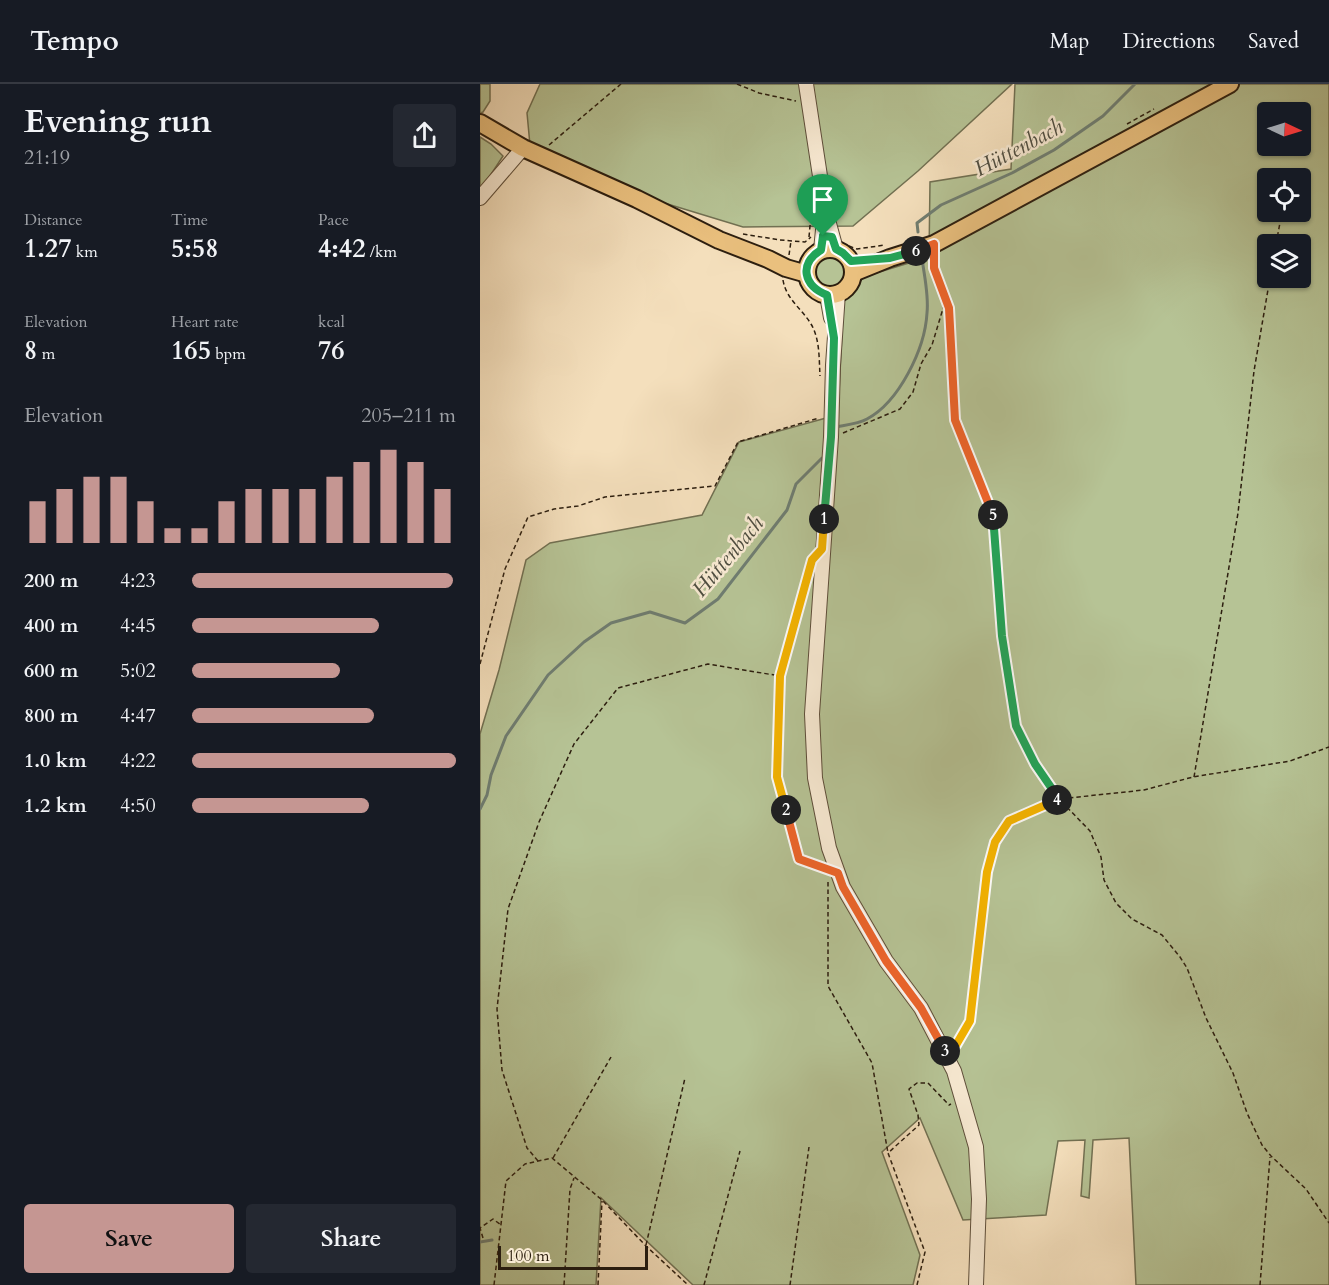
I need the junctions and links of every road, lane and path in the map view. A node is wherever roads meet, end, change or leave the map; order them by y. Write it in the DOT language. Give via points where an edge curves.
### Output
graph roads {
  1 [pos="621,84"];
  2 [pos="736,84"];
  3 [pos="806,84"];
  4 [pos="1230,84"];
  5 [pos="801,100"];
  6 [pos="1157,107"];
  7 [pos="480,123"];
  8 [pos="1128,123"];
  9 [pos="546,147"];
  10 [pos="523,148"];
  11 [pos="480,198"];
  12 [pos="828,243"];
  13 [pos="934,244"];
  14 [pos="890,251"];
  15 [pos="787,264"];
  16 [pos="852,267"];
  17 [pos="807,268"];
  18 [pos="1268,288"];
  19 [pos="832,294"];
  20 [pos="945,302"];
  21 [pos="820,379"];
  22 [pos="831,414"];
  23 [pos="831,437"];
  24 [pos="811,582"];
  25 [pos="480,664"];
  26 [pos="780,676"];
  27 [pos="1329,747"];
  28 [pos="1194,777"];
  29 [pos="1059,799"];
  30 [pos="833,877"];
  31 [pos="945,1052"];
  32 [pos="611,1057"];
  33 [pos="685,1078"];
  34 [pos="957,1100"];
  35 [pos="809,1147"];
  36 [pos="740,1151"];
  37 [pos="888,1153"];
  38 [pos="1271,1156"];
  39 [pos="552,1158"];
  40 [pos="538,1161"];
  41 [pos="574,1177"];
  42 [pos="602,1200"];
  43 [pos="1329,1223"];
  44 [pos="502,1226"];
  45 [pos="483,1238"];
  46 [pos="646,1246"];
  47 [pos="494,1285"];
  48 [pos="564,1285"];
  49 [pos="598,1285"];
  50 [pos="688,1285"];
  51 [pos="704,1285"];
  52 [pos="790,1285"];
  53 [pos="917,1285"];
  54 [pos="976,1285"];
  55 [pos="1260,1285"];
  1 -- 9 [label="path"];
  2 -- 5 [label="path" via="791,101"];
  3 -- 12 [label="street"];
  4 -- 13 [label="main road"];
  6 -- 8 [label="path"];
  7 -- 10 [label="main road"];
  10 -- 11 [label="street"];
  10 -- 15 [label="main road" via="719,240"];
  12 -- 14 [label="path"];
  12 -- 15 [label="path" via="813,235 805,242 790,241"];
  12 -- 16 [label="main road" via="843,253"];
  12 -- 17 [label="main road" via="811,257"];
  13 -- 14 [label="main road"];
  13 -- 20 [label="path" via="934,268"];
  14 -- 16 [label="main road"];
  15 -- 17 [label="main road"];
  15 -- 21 [label="path" via="783,283 789,298 812,326 818,344"];
  16 -- 19 [label="main road" via="846,288"];
  17 -- 19 [label="main road" via="812,287"];
  18 -- 28 [label="path" via="1254,370 1238,513"];
  19 -- 22 [label="street"];
  20 -- 23 [label="path" via="913,392 900,409"];
  20 -- 29 [label="path" via="949,308 955,420 995,519 1002,636 1016,726"];
  22 -- 23 [label="street"];
  22 -- 25 [label="path" via="738,442 715,486 604,497 528,517 505,569"];
  23 -- 30 [label="street" via="812,714 815,778"];
  24 -- 26 [label="path" via="811,570"];
  26 -- 30 [label="path" via="777,777 799,859"];
  26 -- 40 [label="path" via="708,664 618,688 574,744 539,822 508,909 497,1009 502,1070 527,1148"];
  27 -- 28 [label="path" via="1290,761"];
  28 -- 29 [label="path" via="1144,790"];
  29 -- 31 [label="path" via="1009,821 995,842 987,872 970,1021 956,1045"];
  29 -- 38 [label="path" via="1090,831 1101,857 1104,880 1116,903 1132,919 1162,935 1187,968 1247,1113"];
  30 -- 31 [label="street" via="921,1008"];
  30 -- 37 [label="path" via="828,986 872,1063"];
  31 -- 54 [label="street" via="976,1147"];
  32 -- 39 [label="path"];
  33 -- 46 [label="path"];
  34 -- 37 [label="path" via="949,1105 928,1083 917,1083 909,1089 918,1125"];
  35 -- 52 [label="path"];
  36 -- 51 [label="path"];
  37 -- 53 [label="path" via="925,1252"];
  38 -- 43 [label="path" via="1306,1189"];
  38 -- 55 [label="path"];
  39 -- 40 [label="path"];
  39 -- 41 [label="path"];
  40 -- 44 [label="path" via="525,1164 506,1181"];
  41 -- 42 [label="path"];
  41 -- 48 [label="path"];
  42 -- 46 [label="path"];
  42 -- 49 [label="path"];
  44 -- 45 [label="path" via="493,1219 480,1228"];
  44 -- 47 [label="path"];
  46 -- 50 [label="path"];
}
